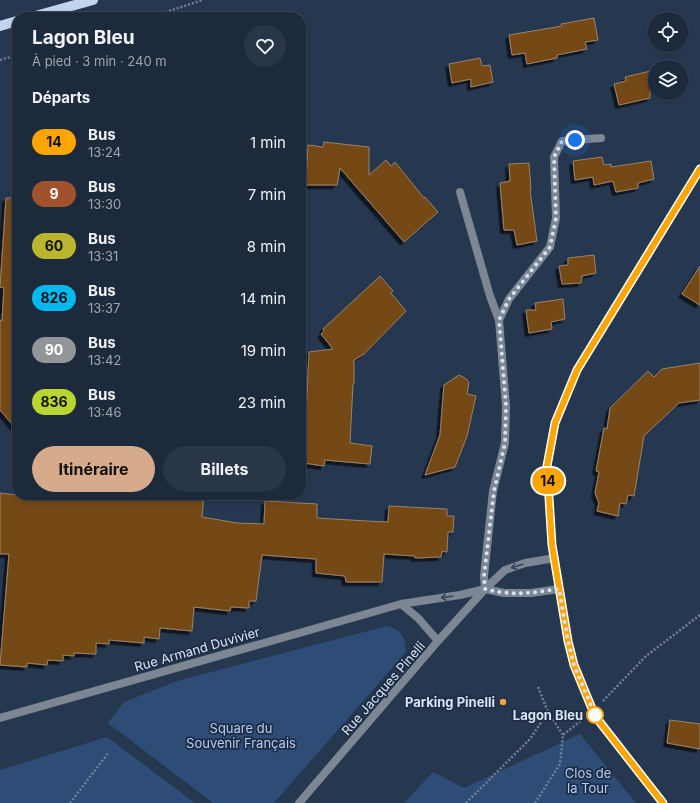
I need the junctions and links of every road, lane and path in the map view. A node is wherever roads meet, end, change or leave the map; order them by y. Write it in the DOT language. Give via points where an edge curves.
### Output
graph roads {
  1 [pos="93,0"];
  2 [pos="203,0"];
  3 [pos="50,12"];
  4 [pos="166,12"];
  5 [pos="12,22"];
  6 [pos="0,26"];
  7 [pos="12,56"];
  8 [pos="0,60"];
  9 [pos="601,138"];
  10 [pos="700,169"];
  11 [pos="460,192"];
  12 [pos="499,320"];
  13 [pos="555,558"];
  14 [pos="485,589"];
  15 [pos="559,589"];
  16 [pos="401,604"];
  17 [pos="700,615"];
  18 [pos="438,641"];
  19 [pos="538,687"];
  20 [pos="548,712"];
  21 [pos="593,712"];
  22 [pos="0,718"];
  23 [pos="563,735"];
  24 [pos="109,752"];
  25 [pos="70,803"];
  26 [pos="299,803"];
  27 [pos="466,803"];
  28 [pos="535,803"];
  29 [pos="663,803"];
  1 -- 3 [label="main road"];
  2 -- 4 [label="path"];
  5 -- 6 [label="main road"];
  7 -- 8 [label="path"];
  9 -- 12 [label="street" via="562,141 554,157 556,218 550,247 509,299"];
  10 -- 13 [label="street" via="577,370 555,423 547,466"];
  11 -- 12 [label="street"];
  12 -- 14 [label="street" via="506,406 505,443 494,491 484,576"];
  13 -- 14 [label="street, Rue Jacques Pinelli, one-way" via="525,563 505,570"];
  13 -- 15 [label="street"];
  14 -- 15 [label="street" via="504,593"];
  14 -- 16 [label="street, Rue Armand Duvivier, one-way"];
  14 -- 18 [label="street, Rue Jacques Pinelli"];
  15 -- 21 [label="street" via="574,665"];
  16 -- 18 [label="street" via="418,618"];
  16 -- 22 [label="street, Rue Armand Duvivier"];
  17 -- 21 [label="path" via="646,656"];
  18 -- 26 [label="street, Rue Jacques Pinelli"];
  19 -- 20 [label="path"];
  20 -- 23 [label="path"];
  20 -- 27 [label="path" via="530,739"];
  21 -- 23 [label="path"];
  21 -- 29 [label="street"];
  23 -- 28 [label="path" via="560,764"];
  24 -- 25 [label="path"];
}
